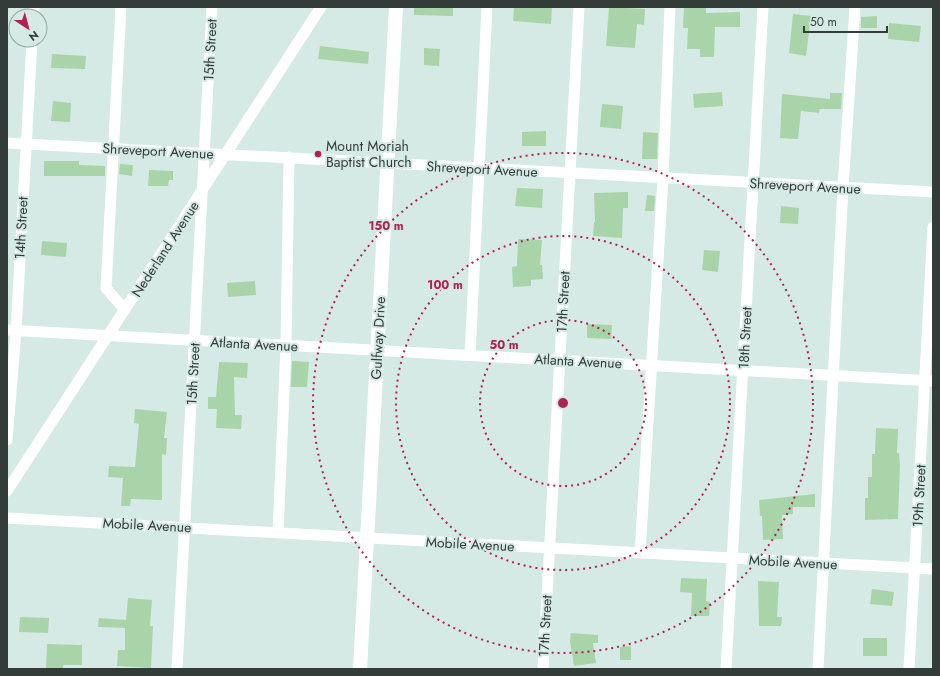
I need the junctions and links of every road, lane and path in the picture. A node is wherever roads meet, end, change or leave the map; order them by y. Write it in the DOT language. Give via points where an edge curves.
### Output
graph roads {
  1 [pos="121,7"];
  2 [pos="212,7"];
  3 [pos="321,7"];
  4 [pos="396,7"];
  5 [pos="487,7"];
  6 [pos="579,7"];
  7 [pos="670,7"];
  8 [pos="763,7"];
  9 [pos="855,7"];
  10 [pos="32,48"];
  11 [pos="7,143"];
  12 [pos="26,144"];
  13 [pos="114,147"];
  14 [pos="204,152"];
  15 [pos="226,155"];
  16 [pos="289,157"];
  17 [pos="388,163"];
  18 [pos="479,169"];
  19 [pos="569,174"];
  20 [pos="664,178"];
  21 [pos="754,183"];
  22 [pos="204,188"];
  23 [pos="843,188"];
  24 [pos="933,192"];
  25 [pos="933,227"];
  26 [pos="125,310"];
  27 [pos="11,330"];
  28 [pos="108,335"];
  29 [pos="195,341"];
  30 [pos="286,345"];
  31 [pos="378,350"];
  32 [pos="470,355"];
  33 [pos="559,360"];
  34 [pos="653,365"];
  35 [pos="743,370"];
  36 [pos="832,375"];
  37 [pos="929,381"];
  38 [pos="7,440"];
  39 [pos="7,491"];
  40 [pos="7,518"];
  41 [pos="184,527"];
  42 [pos="278,533"];
  43 [pos="367,538"];
  44 [pos="549,548"];
  45 [pos="640,554"];
  46 [pos="732,558"];
  47 [pos="822,564"];
  48 [pos="915,568"];
  49 [pos="933,570"];
  50 [pos="177,669"];
  51 [pos="360,669"];
  52 [pos="543,669"];
  53 [pos="726,669"];
  54 [pos="818,669"];
  55 [pos="909,669"];
  1 -- 13 [label="street"];
  2 -- 14 [label="street, 15th Street"];
  3 -- 15 [label="street, Nederland Avenue"];
  4 -- 17 [label="main road, Gulfway Drive"];
  5 -- 18 [label="street"];
  6 -- 19 [label="street, 17th Street"];
  7 -- 20 [label="street"];
  8 -- 21 [label="street, 18th Street"];
  9 -- 23 [label="street"];
  10 -- 12 [label="street, 14th Street"];
  11 -- 12 [label="street, Shreveport Avenue"];
  12 -- 13 [label="street, Shreveport Avenue"];
  12 -- 27 [label="street, 14th Street"];
  13 -- 14 [label="street, Shreveport Avenue"];
  13 -- 26 [label="street" via="106,288"];
  14 -- 15 [label="street, Shreveport Avenue"];
  14 -- 22 [label="street, 15th Street"];
  15 -- 16 [label="street, Shreveport Avenue"];
  15 -- 22 [label="street, Nederland Avenue"];
  16 -- 17 [label="street, Shreveport Avenue"];
  16 -- 30 [label="street"];
  17 -- 18 [label="street, Shreveport Avenue"];
  17 -- 31 [label="main road, Gulfway Drive"];
  18 -- 19 [label="street, Shreveport Avenue"];
  18 -- 32 [label="street"];
  19 -- 20 [label="street, Shreveport Avenue"];
  19 -- 33 [label="street, 17th Street"];
  20 -- 21 [label="street, Shreveport Avenue"];
  20 -- 34 [label="street"];
  21 -- 23 [label="street, Shreveport Avenue"];
  21 -- 35 [label="street, 18th Street"];
  22 -- 26 [label="street, Nederland Avenue"];
  22 -- 29 [label="street, 15th Street"];
  23 -- 24 [label="street, Shreveport Avenue"];
  23 -- 36 [label="street"];
  25 -- 37 [label="street, 19th Street"];
  26 -- 28 [label="street, Nederland Avenue"];
  27 -- 28 [label="street, Atlanta Avenue"];
  27 -- 38 [label="street, 14th Street"];
  28 -- 29 [label="street, Atlanta Avenue"];
  28 -- 39 [label="street, Nederland Avenue"];
  29 -- 30 [label="street, Atlanta Avenue"];
  29 -- 41 [label="street, 15th Street"];
  30 -- 31 [label="street, Atlanta Avenue"];
  30 -- 42 [label="street"];
  31 -- 32 [label="street, Atlanta Avenue"];
  31 -- 43 [label="main road, Gulfway Drive"];
  32 -- 33 [label="street, Atlanta Avenue"];
  33 -- 34 [label="street, Atlanta Avenue"];
  33 -- 44 [label="street, 17th Street"];
  34 -- 35 [label="street, Atlanta Avenue"];
  34 -- 45 [label="street"];
  35 -- 36 [label="street, Atlanta Avenue"];
  35 -- 46 [label="street, 18th Street"];
  36 -- 37 [label="street, Atlanta Avenue"];
  36 -- 47 [label="street"];
  37 -- 48 [label="street, 19th Street"];
  40 -- 41 [label="street, Mobile Avenue"];
  41 -- 42 [label="street, Mobile Avenue"];
  41 -- 50 [label="street, 15th Street"];
  42 -- 43 [label="street, Mobile Avenue"];
  43 -- 44 [label="street, Mobile Avenue"];
  43 -- 51 [label="main road, Gulfway Drive"];
  44 -- 45 [label="street, Mobile Avenue"];
  44 -- 52 [label="street, 17th Street"];
  45 -- 46 [label="street, Mobile Avenue"];
  46 -- 47 [label="street, Mobile Avenue"];
  46 -- 53 [label="street, 18th Street"];
  47 -- 48 [label="street, Mobile Avenue"];
  47 -- 54 [label="street"];
  48 -- 49 [label="street, Mobile Avenue"];
  48 -- 55 [label="street, 19th Street"];
}
